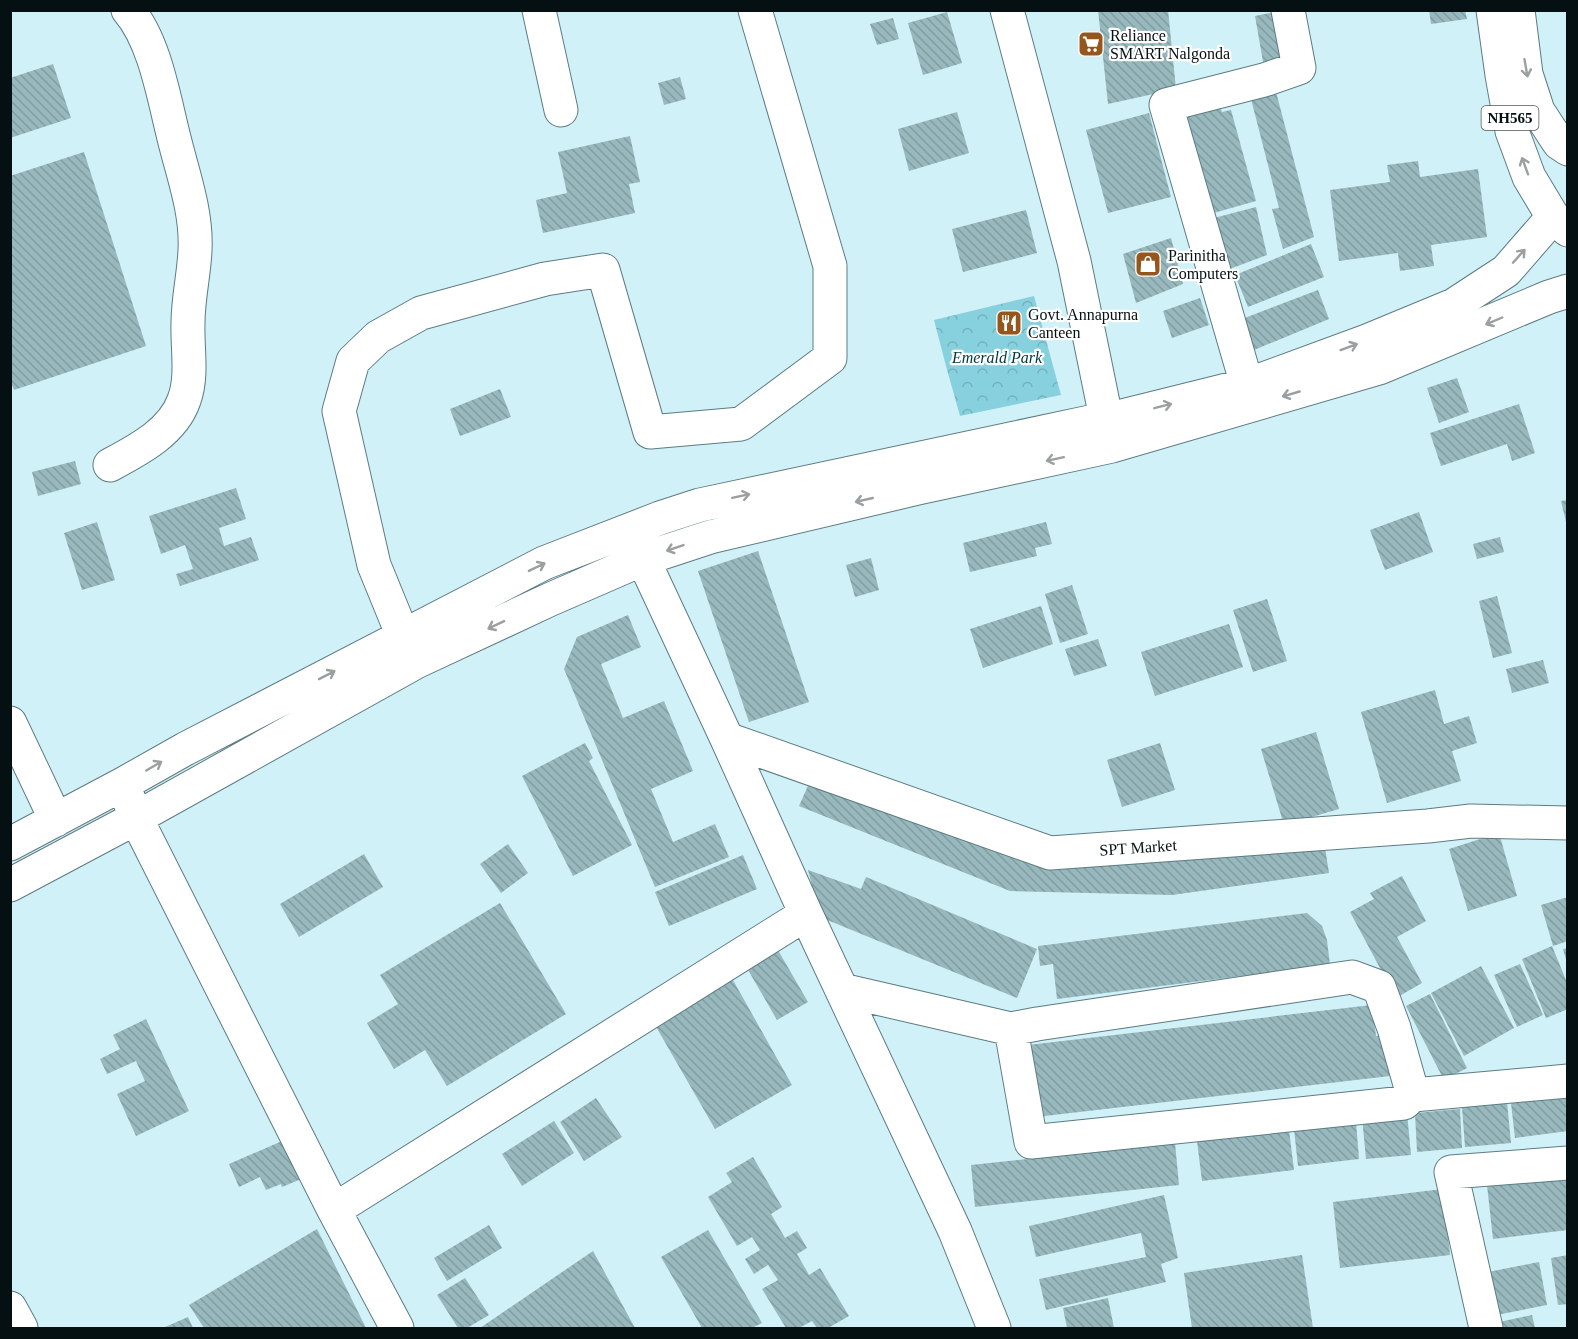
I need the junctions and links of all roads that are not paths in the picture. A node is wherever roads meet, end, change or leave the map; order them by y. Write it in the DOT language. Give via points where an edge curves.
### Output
graph roads {
  1 [pos="128,10"];
  2 [pos="539,10"];
  3 [pos="755,10"];
  4 [pos="1007,10"];
  5 [pos="1288,10"];
  6 [pos="1493,10"];
  7 [pos="1518,10"];
  8 [pos="561,110"];
  9 [pos="1568,149"];
  10 [pos="1563,213"];
  11 [pos="1568,291"];
  12 [pos="1247,385"];
  13 [pos="1109,433"];
  14 [pos="110,465"];
  15 [pos="633,528"];
  16 [pos="643,559"];
  17 [pos="403,636"];
  18 [pos="10,723"];
  19 [pos="727,739"];
  20 [pos="123,784"];
  21 [pos="136,818"];
  22 [pos="56,820"];
  23 [pos="1568,823"];
  24 [pos="10,844"];
  25 [pos="10,885"];
  26 [pos="806,914"];
  27 [pos="842,990"];
  28 [pos="1011,1029"];
  29 [pos="1568,1081"];
  30 [pos="1413,1095"];
  31 [pos="1568,1162"];
  32 [pos="334,1210"];
  33 [pos="10,1308"];
  34 [pos="21,1329"];
  35 [pos="397,1329"];
  36 [pos="994,1329"];
  37 [pos="1486,1329"];
  1 -- 14 [label="main road" via="154,59 192,209 195,249 188,303 189,380 184,400 175,418 153,439"];
  2 -- 8 [label="main road"];
  3 -- 17 [label="main road" via="830,266 830,358 741,424 650,432 603,270 545,279 421,313 378,337 353,361 339,411 374,565"];
  4 -- 13 [label="main road" via="1074,261"];
  5 -- 12 [label="main road" via="1299,68 1166,105"];
  10 -- 6 [label="main road, NH565, one-way" via="1529,177 1512,131"];
  7 -- 9 [label="main road, NH565, one-way" via="1526,74 1538,111 1559,143"];
  12 -- 10 [label="main road, one-way" via="1454,305 1506,271"];
  11 -- 13 [label="main road, one-way" via="1379,368"];
  13 -- 12 [label="main road, one-way"];
  15 -- 13 [label="main road, one-way" via="700,505 1057,429"];
  13 -- 16 [label="main road, one-way" via="918,488 710,537"];
  15 -- 16 [label="main road"];
  17 -- 15 [label="main road, one-way" via="544,563"];
  16 -- 19 [label="main road"];
  16 -- 21 [label="main road, one-way" via="416,662"];
  20 -- 17 [label="main road, one-way"];
  18 -- 22 [label="main road"];
  19 -- 23 [label="main road, SPT Market" via="1050,853 1471,821"];
  19 -- 26 [label="main road"];
  20 -- 21 [label="main road"];
  20 -- 22 [label="main road"];
  21 -- 25 [label="main road"];
  21 -- 32 [label="main road"];
  22 -- 24 [label="main road"];
  26 -- 27 [label="main road"];
  26 -- 32 [label="main road"];
  27 -- 28 [label="main road"];
  27 -- 36 [label="main road" via="955,1231"];
  28 -- 30 [label="main road" via="1352,977 1379,987"];
  28 -- 30 [label="main road" via="1031,1142 1404,1103"];
  29 -- 30 [label="main road"];
  31 -- 37 [label="main road" via="1451,1172"];
  32 -- 35 [label="main road"];
  33 -- 34 [label="main road"];
}
